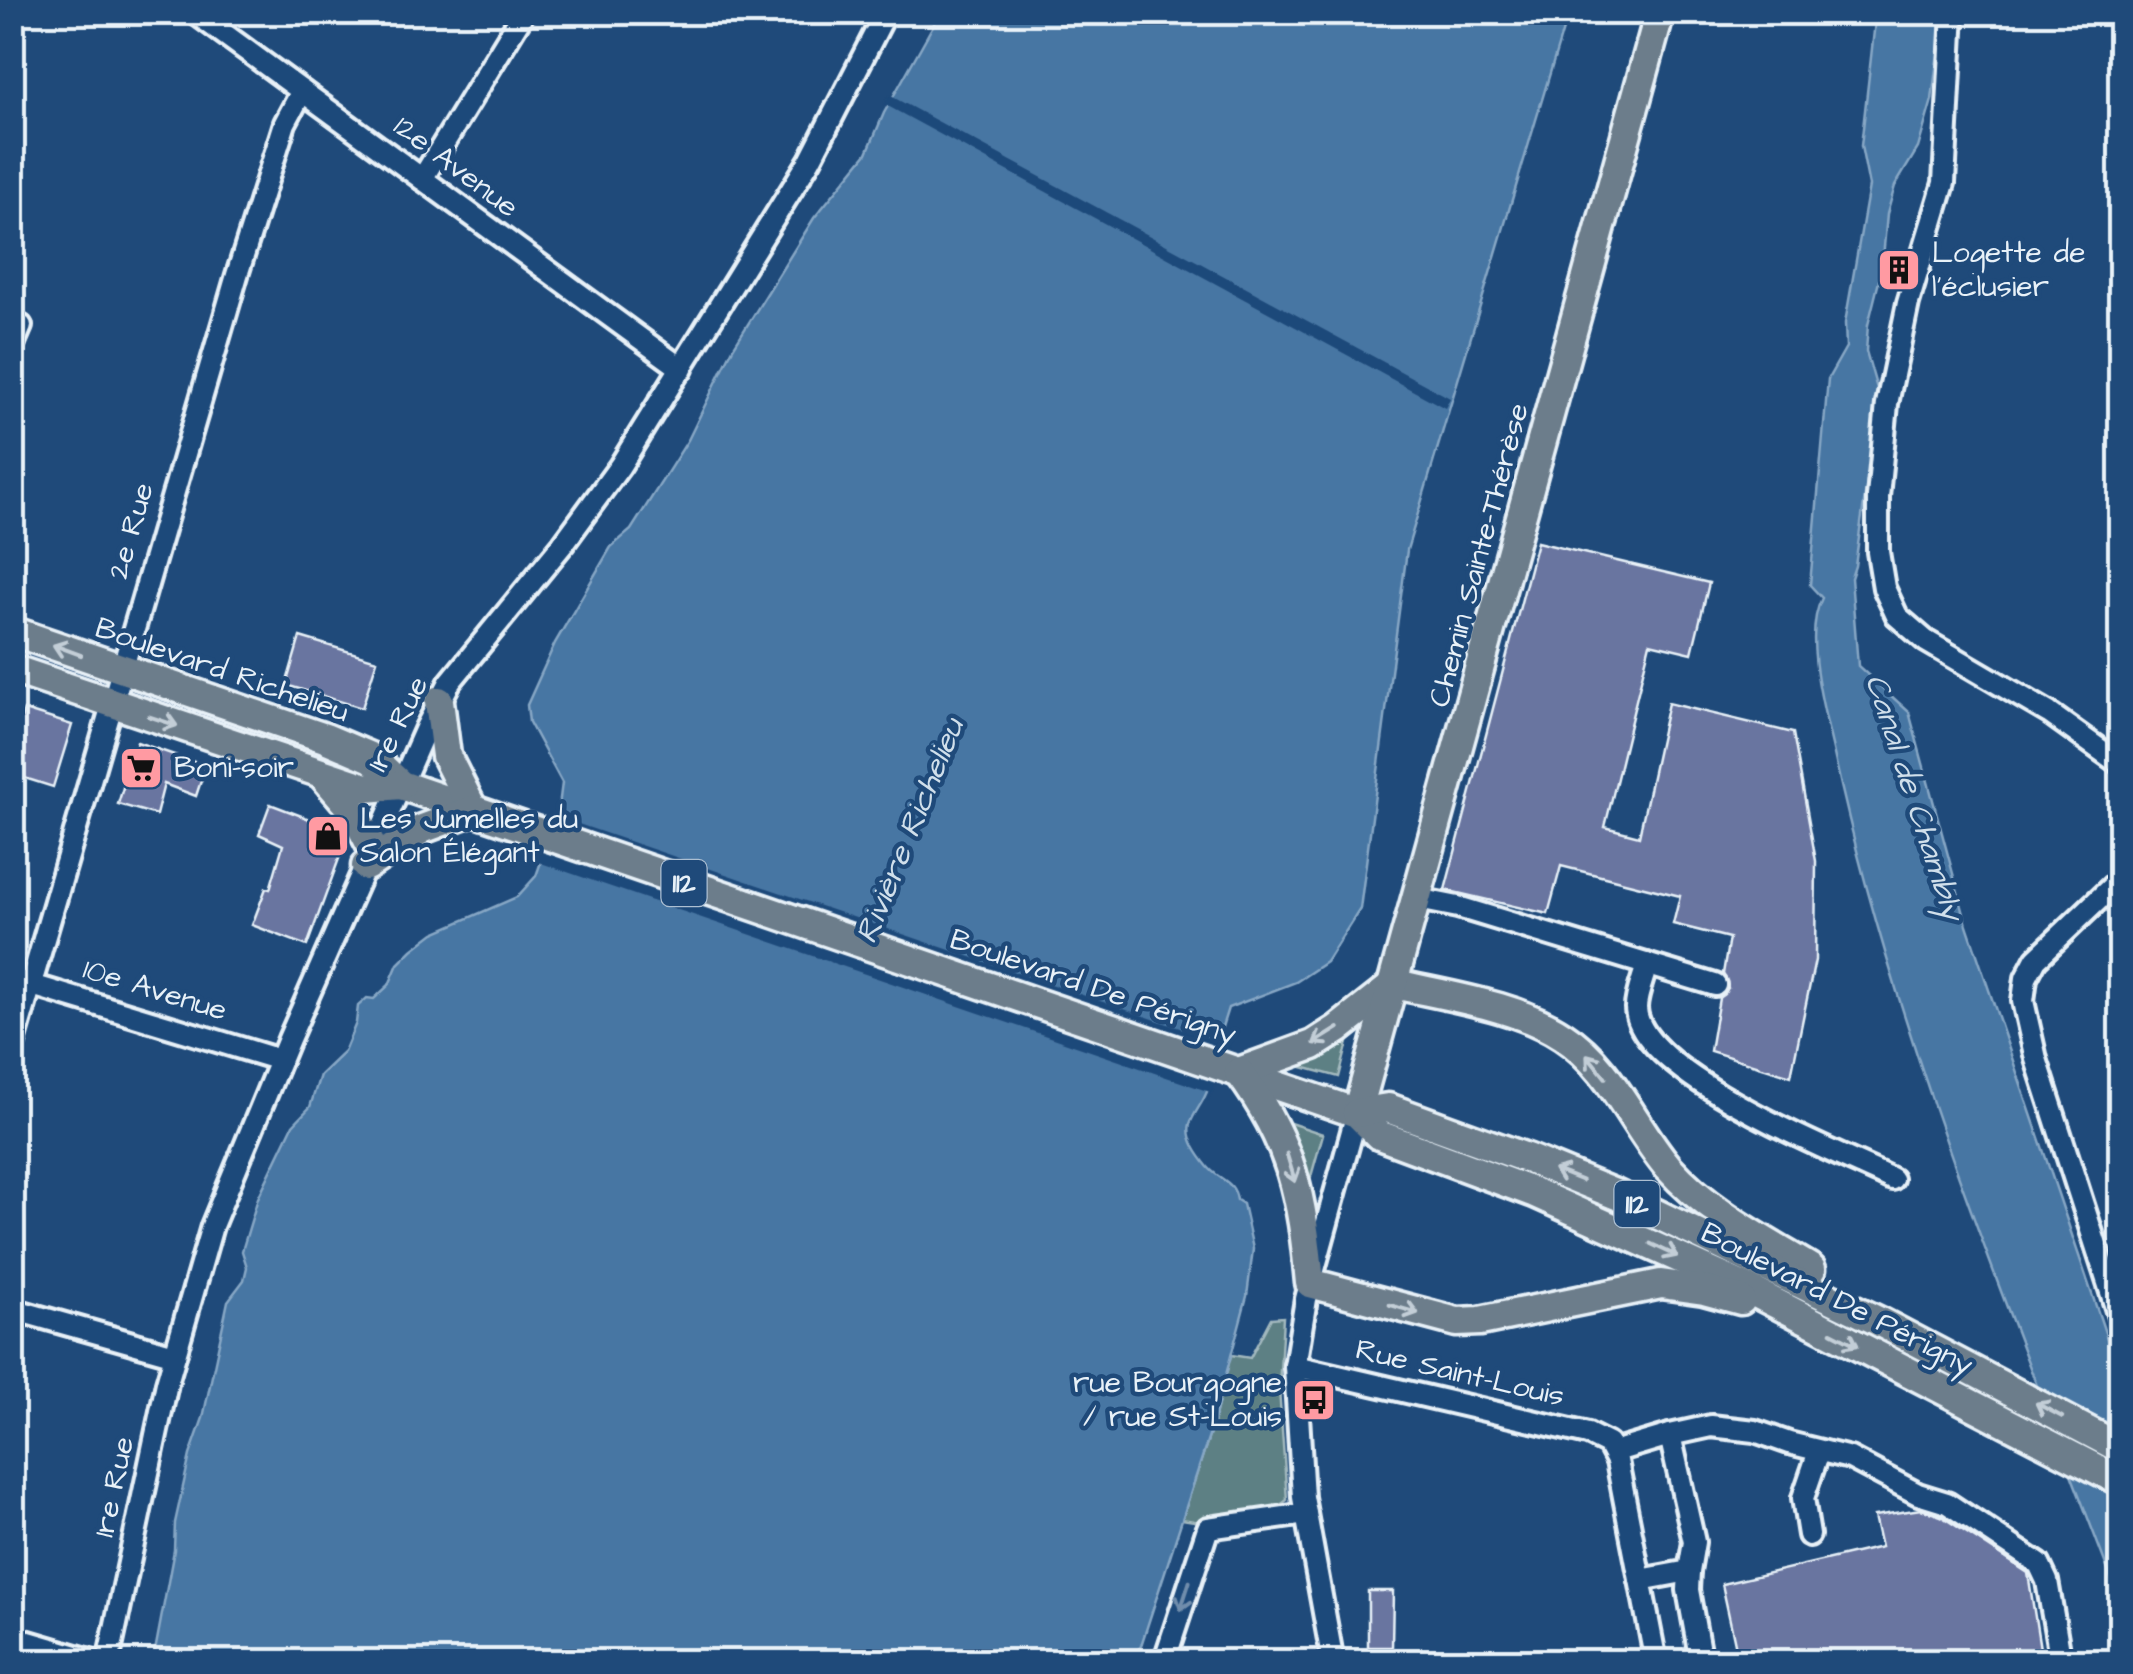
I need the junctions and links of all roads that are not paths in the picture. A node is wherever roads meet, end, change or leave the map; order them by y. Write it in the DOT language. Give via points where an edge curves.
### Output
graph roads {
  1 [pos="524,12"];
  2 [pos="886,12"];
  3 [pos="1660,12"];
  4 [pos="1953,12"];
  5 [pos="204,15"];
  6 [pos="302,91"];
  7 [pos="422,180"];
  8 [pos="21,326"];
  9 [pos="12,347"];
  10 [pos="682,369"];
  11 [pos="12,631"];
  12 [pos="12,668"];
  13 [pos="122,670"];
  14 [pos="439,701"];
  15 [pos="112,704"];
  16 [pos="2120,764"];
  17 [pos="321,772"];
  18 [pos="401,785"];
  19 [pos="473,810"];
  20 [pos="370,857"];
  21 [pos="2120,879"];
  22 [pos="1418,899"];
  23 [pos="865,943"];
  24 [pos="1647,964"];
  25 [pos="22,982"];
  26 [pos="1395,984"];
  27 [pos="1714,985"];
  28 [pos="12,1049"];
  29 [pos="280,1060"];
  30 [pos="1240,1072"];
  31 [pos="1357,1113"];
  32 [pos="1892,1180"];
  33 [pos="1310,1283"];
  34 [pos="12,1308"];
  35 [pos="1803,1317"];
  36 [pos="2120,1320"];
  37 [pos="1878,1321"];
  38 [pos="175,1355"];
  39 [pos="1296,1366"];
  40 [pos="1670,1435"];
  41 [pos="1611,1448"];
  42 [pos="2120,1448"];
  43 [pos="1819,1451"];
  44 [pos="2120,1481"];
  45 [pos="1306,1514"];
  46 [pos="1810,1535"];
  47 [pos="1689,1571"];
  48 [pos="1640,1580"];
  49 [pos="12,1636"];
  50 [pos="97,1662"];
  51 [pos="108,1662"];
  52 [pos="1164,1662"];
  53 [pos="1333,1662"];
  54 [pos="1656,1662"];
  55 [pos="1701,1662"];
  56 [pos="2061,1662"];
  1 -- 7 [label="street"];
  2 -- 10 [label="street, 1re Rue" via="810,160"];
  3 -- 22 [label="main road, Chemin Sainte-Thérèse"];
  4 -- 16 [label="street" via="1944,184 1886,404 1880,571 1891,607 1916,634"];
  5 -- 6 [label="street, 12e Avenue"];
  6 -- 7 [label="street, 12e Avenue"];
  6 -- 13 [label="street, 2e Rue" via="254,222"];
  7 -- 10 [label="street, 12e Avenue"];
  8 -- 9 [label="street"];
  10 -- 14 [label="street, 1re Rue" via="597,499"];
  13 -- 11 [label="main road, Boulevard Richelieu / 112, one-way"];
  12 -- 15 [label="main road, Boulevard Richelieu / 112"];
  13 -- 15 [label="street, 2e Rue"];
  13 -- 18 [label="main road, Boulevard Richelieu / 112" via="359,752"];
  14 -- 18 [label="street, 1re Rue"];
  14 -- 19 [label="main road" via="446,756"];
  15 -- 17 [label="main road, Boulevard Richelieu / 112, one-way"];
  15 -- 25 [label="street, 2e Rue"];
  17 -- 18 [label="main road, Boulevard Richelieu / 112" via="366,788"];
  17 -- 20 [label="main road" via="352,810"];
  18 -- 19 [label="main road, Boulevard Richelieu / 112"];
  18 -- 20 [label="street, 1re Rue"];
  19 -- 20 [label="main road"];
  19 -- 23 [label="main road, Boulevard Richelieu / 112"];
  20 -- 29 [label="street, 1re Rue"];
  21 -- 36 [label="street" via="2036,959 2023,1001"];
  22 -- 24 [label="street"];
  22 -- 26 [label="main road, Chemin Sainte-Thérèse"];
  23 -- 30 [label="main road, Boulevard De Périgny / 112"];
  24 -- 27 [label="street"];
  24 -- 32 [label="street" via="1637,1015 1673,1062 1732,1103"];
  25 -- 28 [label="street, 2e Rue"];
  25 -- 29 [label="street, 10e Avenue"];
  26 -- 30 [label="main road, one-way" via="1312,1045"];
  26 -- 31 [label="main road, Chemin Sainte-Thérèse"];
  37 -- 26 [label="main road, one-way" via="1702,1200 1659,1156 1587,1054 1562,1034 1518,1015"];
  29 -- 38 [label="street, 1re Rue" via="219,1208"];
  30 -- 31 [label="main road, Boulevard De Périgny / 112"];
  30 -- 33 [label="main road, one-way" via="1287,1154"];
  31 -- 33 [label="street"];
  31 -- 35 [label="main road, Boulevard De Périgny / 112, one-way" via="1379,1135 1596,1219"];
  37 -- 31 [label="main road, Boulevard De Périgny / 112, one-way" via="1529,1159 1388,1108"];
  33 -- 35 [label="main road, one-way" via="1457,1322 1661,1284"];
  33 -- 39 [label="street"];
  34 -- 38 [label="street"];
  35 -- 44 [label="main road, Boulevard De Périgny / 112, one-way"];
  42 -- 37 [label="main road, Boulevard De Périgny / 112, one-way"];
  38 -- 51 [label="street, 1re Rue"];
  39 -- 41 [label="street, Rue Saint-Louis" via="1588,1434"];
  39 -- 45 [label="street"];
  40 -- 41 [label="street"];
  40 -- 43 [label="street" via="1730,1427"];
  40 -- 47 [label="street" via="1694,1542"];
  41 -- 48 [label="street"];
  43 -- 46 [label="street" via="1803,1498"];
  43 -- 56 [label="street" via="1850,1458 1947,1503 2030,1556 2046,1574"];
  45 -- 52 [label="street, one-way" via="1208,1528"];
  45 -- 53 [label="street"];
  47 -- 48 [label="street"];
  47 -- 55 [label="street"];
  48 -- 54 [label="street"];
  49 -- 50 [label="street"];
}
